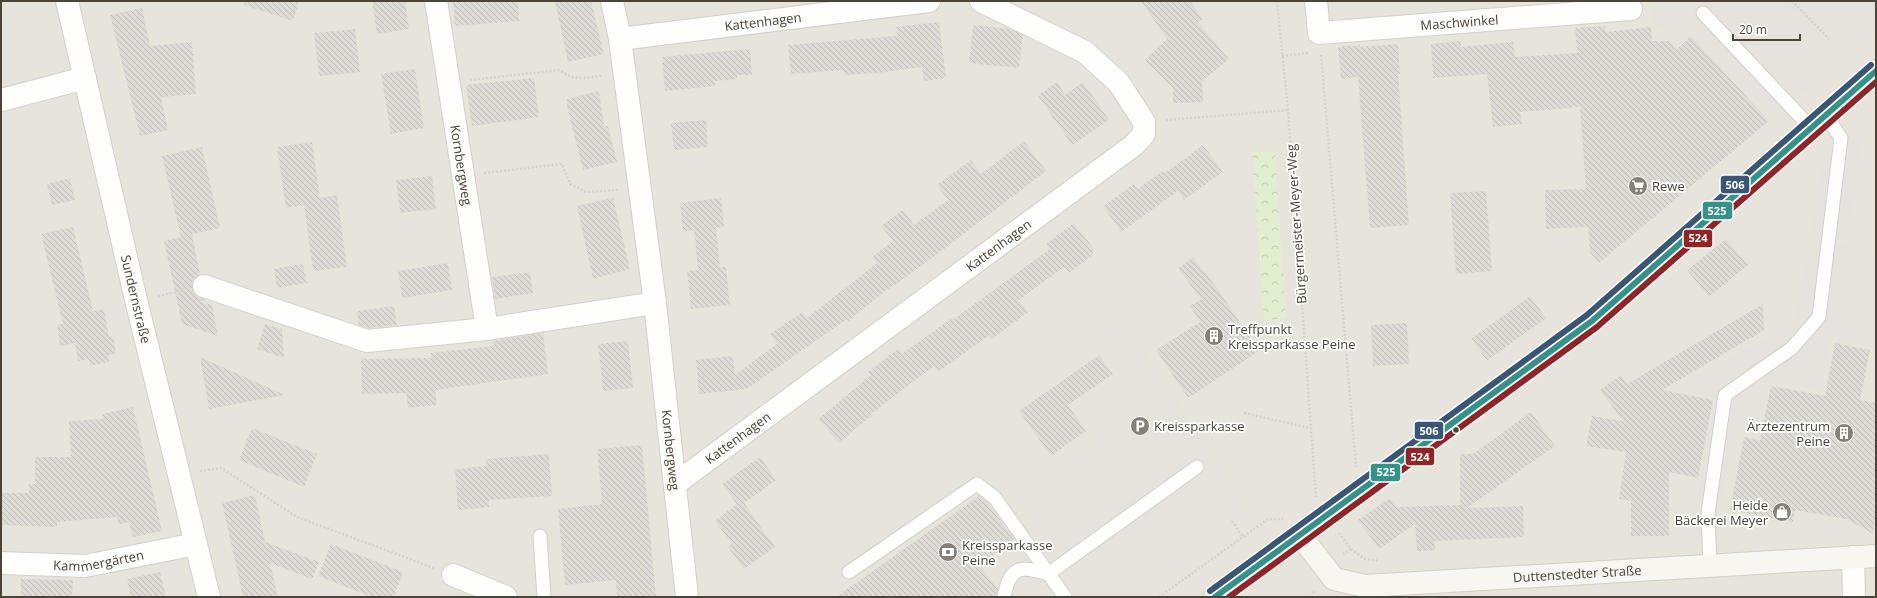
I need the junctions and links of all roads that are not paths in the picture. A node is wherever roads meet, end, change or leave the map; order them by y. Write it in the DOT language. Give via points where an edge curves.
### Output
graph roads {
  1 [pos="67,1"];
  2 [pos="436,1"];
  3 [pos="612,1"];
  4 [pos="929,1"];
  5 [pos="981,1"];
  6 [pos="1316,1"];
  7 [pos="1632,9"];
  8 [pos="1703,13"];
  9 [pos="620,39"];
  10 [pos="1876,71"];
  11 [pos="85,78"];
  12 [pos="1,100"];
  13 [pos="1819,122"];
  14 [pos="204,286"];
  15 [pos="655,303"];
  16 [pos="488,329"];
  17 [pos="1197,467"];
  18 [pos="674,484"];
  19 [pos="1300,535"];
  20 [pos="540,536"];
  21 [pos="196,544"];
  22 [pos="1876,556"];
  23 [pos="1853,557"];
  24 [pos="1,564"];
  25 [pos="1710,566"];
  26 [pos="849,572"];
  27 [pos="1048,574"];
  28 [pos="453,575"];
  29 [pos="209,597"];
  30 [pos="506,597"];
  31 [pos="544,597"];
  32 [pos="687,597"];
  33 [pos="1004,597"];
  34 [pos="1065,597"];
  35 [pos="1216,597"];
  36 [pos="1854,597"];
  1 -- 11 [label="street, Sundernstraße"];
  2 -- 16 [label="street, Kornbergweg"];
  3 -- 9 [label="street, Kornbergweg"];
  4 -- 9 [label="street, Kattenhagen"];
  5 -- 18 [label="street, Kattenhagen" via="1085,52 1119,83 1144,122 1144,134 1134,146"];
  6 -- 7 [label="street, Maschwinkel" via="1320,43"];
  8 -- 13 [label="lane"];
  9 -- 15 [label="street, Kornbergweg"];
  10 -- 13 [label="main road"];
  11 -- 12 [label="street"];
  11 -- 21 [label="street, Sundernstraße"];
  13 -- 19 [label="main road" via="1592,321"];
  13 -- 25 [label="lane" via="1841,138 1819,317 1792,348 1725,395 1708,513"];
  14 -- 16 [label="street" via="367,341"];
  15 -- 16 [label="street"];
  15 -- 18 [label="street, Kornbergweg"];
  17 -- 27 [label="lane"];
  18 -- 32 [label="street, Kornbergweg"];
  19 -- 25 [label="street, Duttenstedter Straße" via="1334,579 1365,586"];
  19 -- 35 [label="main road"];
  20 -- 31 [label="lane"];
  21 -- 24 [label="street, Kammergärten" via="85,566"];
  21 -- 29 [label="street, Sundernstraße"];
  22 -- 23 [label="street, Duttenstedter Straße"];
  23 -- 25 [label="street, Duttenstedter Straße"];
  23 -- 36 [label="street"];
  26 -- 27 [label="lane" via="977,484 995,498"];
  27 -- 33 [label="lane" via="1030,568 1016,571 1007,581"];
  27 -- 34 [label="lane"];
  28 -- 30 [label="street"];
}
